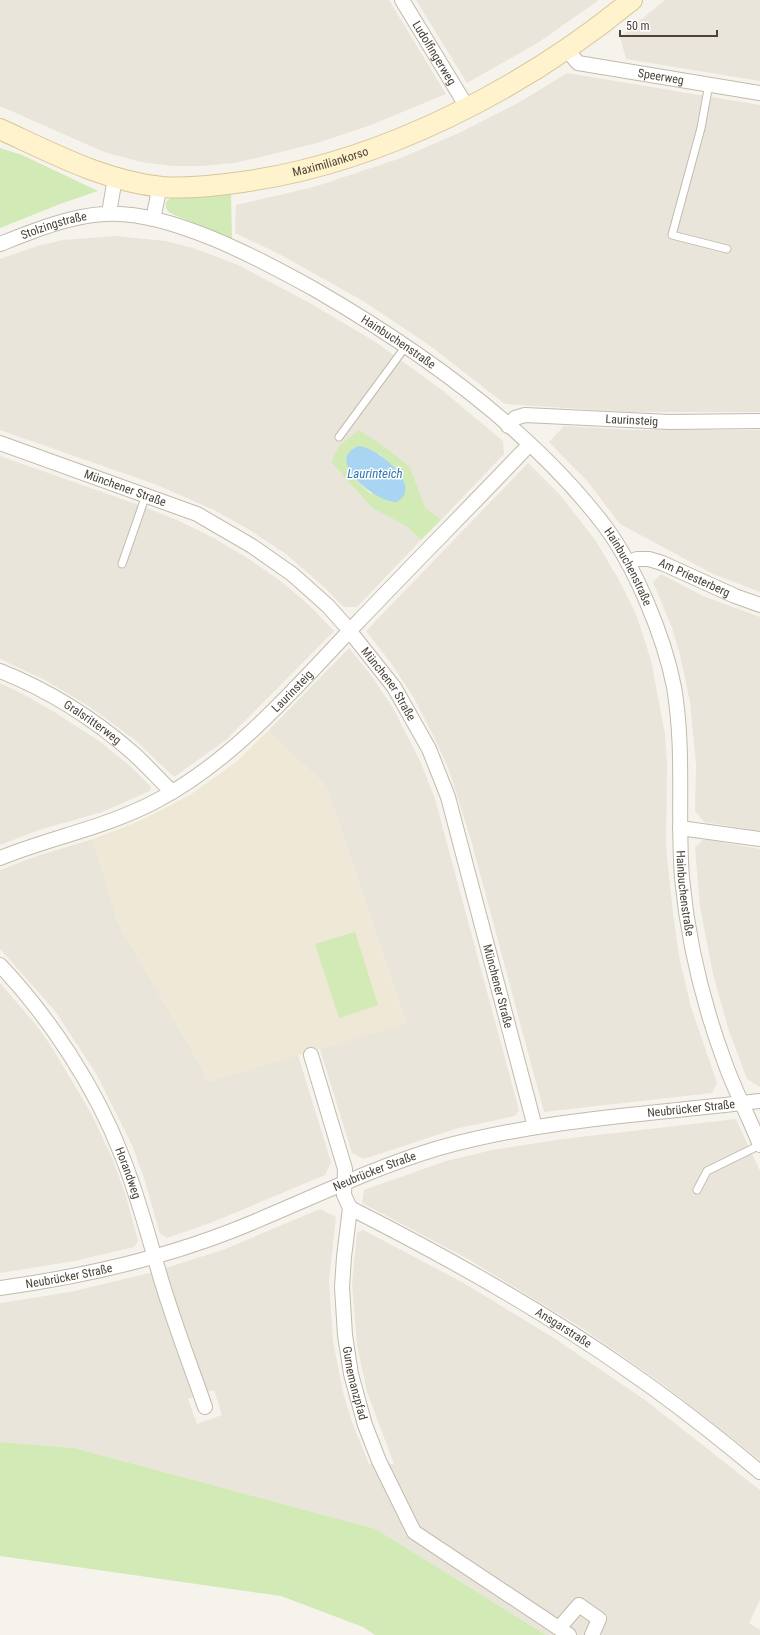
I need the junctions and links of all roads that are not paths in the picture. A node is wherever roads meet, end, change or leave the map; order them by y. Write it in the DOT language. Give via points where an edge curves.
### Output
graph roads {
  1 [pos="402,0"];
  2 [pos="632,0"];
  3 [pos="567,50"];
  4 [pos="709,84"];
  5 [pos="760,93"];
  6 [pos="467,107"];
  7 [pos="0,129"];
  8 [pos="115,178"];
  9 [pos="160,186"];
  10 [pos="108,213"];
  11 [pos="146,218"];
  12 [pos="0,244"];
  13 [pos="727,249"];
  14 [pos="406,346"];
  15 [pos="760,421"];
  16 [pos="508,426"];
  17 [pos="339,437"];
  18 [pos="0,443"];
  19 [pos="529,445"];
  20 [pos="146,495"];
  21 [pos="628,563"];
  22 [pos="122,564"];
  23 [pos="760,605"];
  24 [pos="350,630"];
  25 [pos="0,671"];
  26 [pos="172,792"];
  27 [pos="680,828"];
  28 [pos="760,839"];
  29 [pos="0,858"];
  30 [pos="0,965"];
  31 [pos="311,1055"];
  32 [pos="760,1101"];
  33 [pos="741,1103"];
  34 [pos="535,1127"];
  35 [pos="760,1145"];
  36 [pos="344,1182"];
  37 [pos="697,1190"];
  38 [pos="350,1208"];
  39 [pos="155,1257"];
  40 [pos="0,1288"];
  41 [pos="205,1407"];
  42 [pos="760,1472"];
  43 [pos="564,1632"];
  44 [pos="592,1635"];
  1 -- 6 [label="street, Ludolfingerweg"];
  2 -- 3 [label="street, Maximiliankorso"];
  3 -- 4 [label="street, Speerweg" via="578,63"];
  3 -- 6 [label="street, Maximiliankorso"];
  4 -- 5 [label="street, Speerweg"];
  4 -- 13 [label="lane" via="701,128 672,234"];
  6 -- 9 [label="street, Maximiliankorso" via="363,153 307,169 265,179 199,187"];
  7 -- 8 [label="street, Maximiliankorso"];
  8 -- 9 [label="street, Maximiliankorso"];
  8 -- 10 [label="street"];
  9 -- 11 [label="street"];
  10 -- 11 [label="street, Stolzingstraße"];
  10 -- 12 [label="street, Stolzingstraße" via="58,223"];
  11 -- 14 [label="street, Hainbuchenstraße" via="214,240 263,262 359,316"];
  14 -- 16 [label="street, Hainbuchenstraße"];
  14 -- 17 [label="lane"];
  15 -- 16 [label="street, Laurinsteig" via="669,422 525,415 515,418"];
  16 -- 19 [label="street, Hainbuchenstraße"];
  18 -- 20 [label="street, Münchener Straße"];
  19 -- 21 [label="street, Hainbuchenstraße" via="556,470 599,519"];
  19 -- 24 [label="street, Laurinsteig"];
  20 -- 22 [label="lane"];
  20 -- 24 [label="street, Münchener Straße" via="197,514 252,546 292,574"];
  21 -- 23 [label="street, Am Priesterberg" via="637,558 662,563"];
  21 -- 27 [label="street, Hainbuchenstraße" via="650,613 673,682 681,747"];
  24 -- 26 [label="street, Laurinsteig" via="241,740 214,764"];
  24 -- 34 [label="street, Münchener Straße" via="394,687 429,749 448,796"];
  25 -- 26 [label="street, Gralsritterweg" via="47,694 111,736 134,754"];
  26 -- 29 [label="street, Laurinsteig" via="110,822 28,846"];
  27 -- 28 [label="street"];
  27 -- 33 [label="street, Hainbuchenstraße" via="682,879 696,963 711,1021"];
  30 -- 39 [label="street, Horandweg" via="57,1035 96,1098 122,1154"];
  31 -- 36 [label="street, Gurnemanzpfad" via="344,1169"];
  32 -- 33 [label="street, Neubrücker Straße"];
  33 -- 34 [label="street, Neubrücker Straße"];
  33 -- 35 [label="street, Hainbuchenstraße"];
  34 -- 36 [label="street, Neubrücker Straße" via="439,1148"];
  35 -- 37 [label="lane" via="707,1171"];
  36 -- 38 [label="street, Gurnemanzpfad" via="344,1195"];
  36 -- 39 [label="street, Neubrücker Straße" via="234,1230"];
  38 -- 42 [label="street, Ansgarstraße" via="469,1270 568,1331 631,1372"];
  38 -- 43 [label="street, Gurnemanzpfad" via="342,1287 344,1335 351,1374 365,1425 379,1461 414,1532"];
  39 -- 40 [label="street, Neubrücker Straße" via="68,1278"];
  39 -- 41 [label="street, Horandweg"];
  43 -- 44 [label="street, Gurnemanzpfad" via="579,1605 599,1619"];
}
